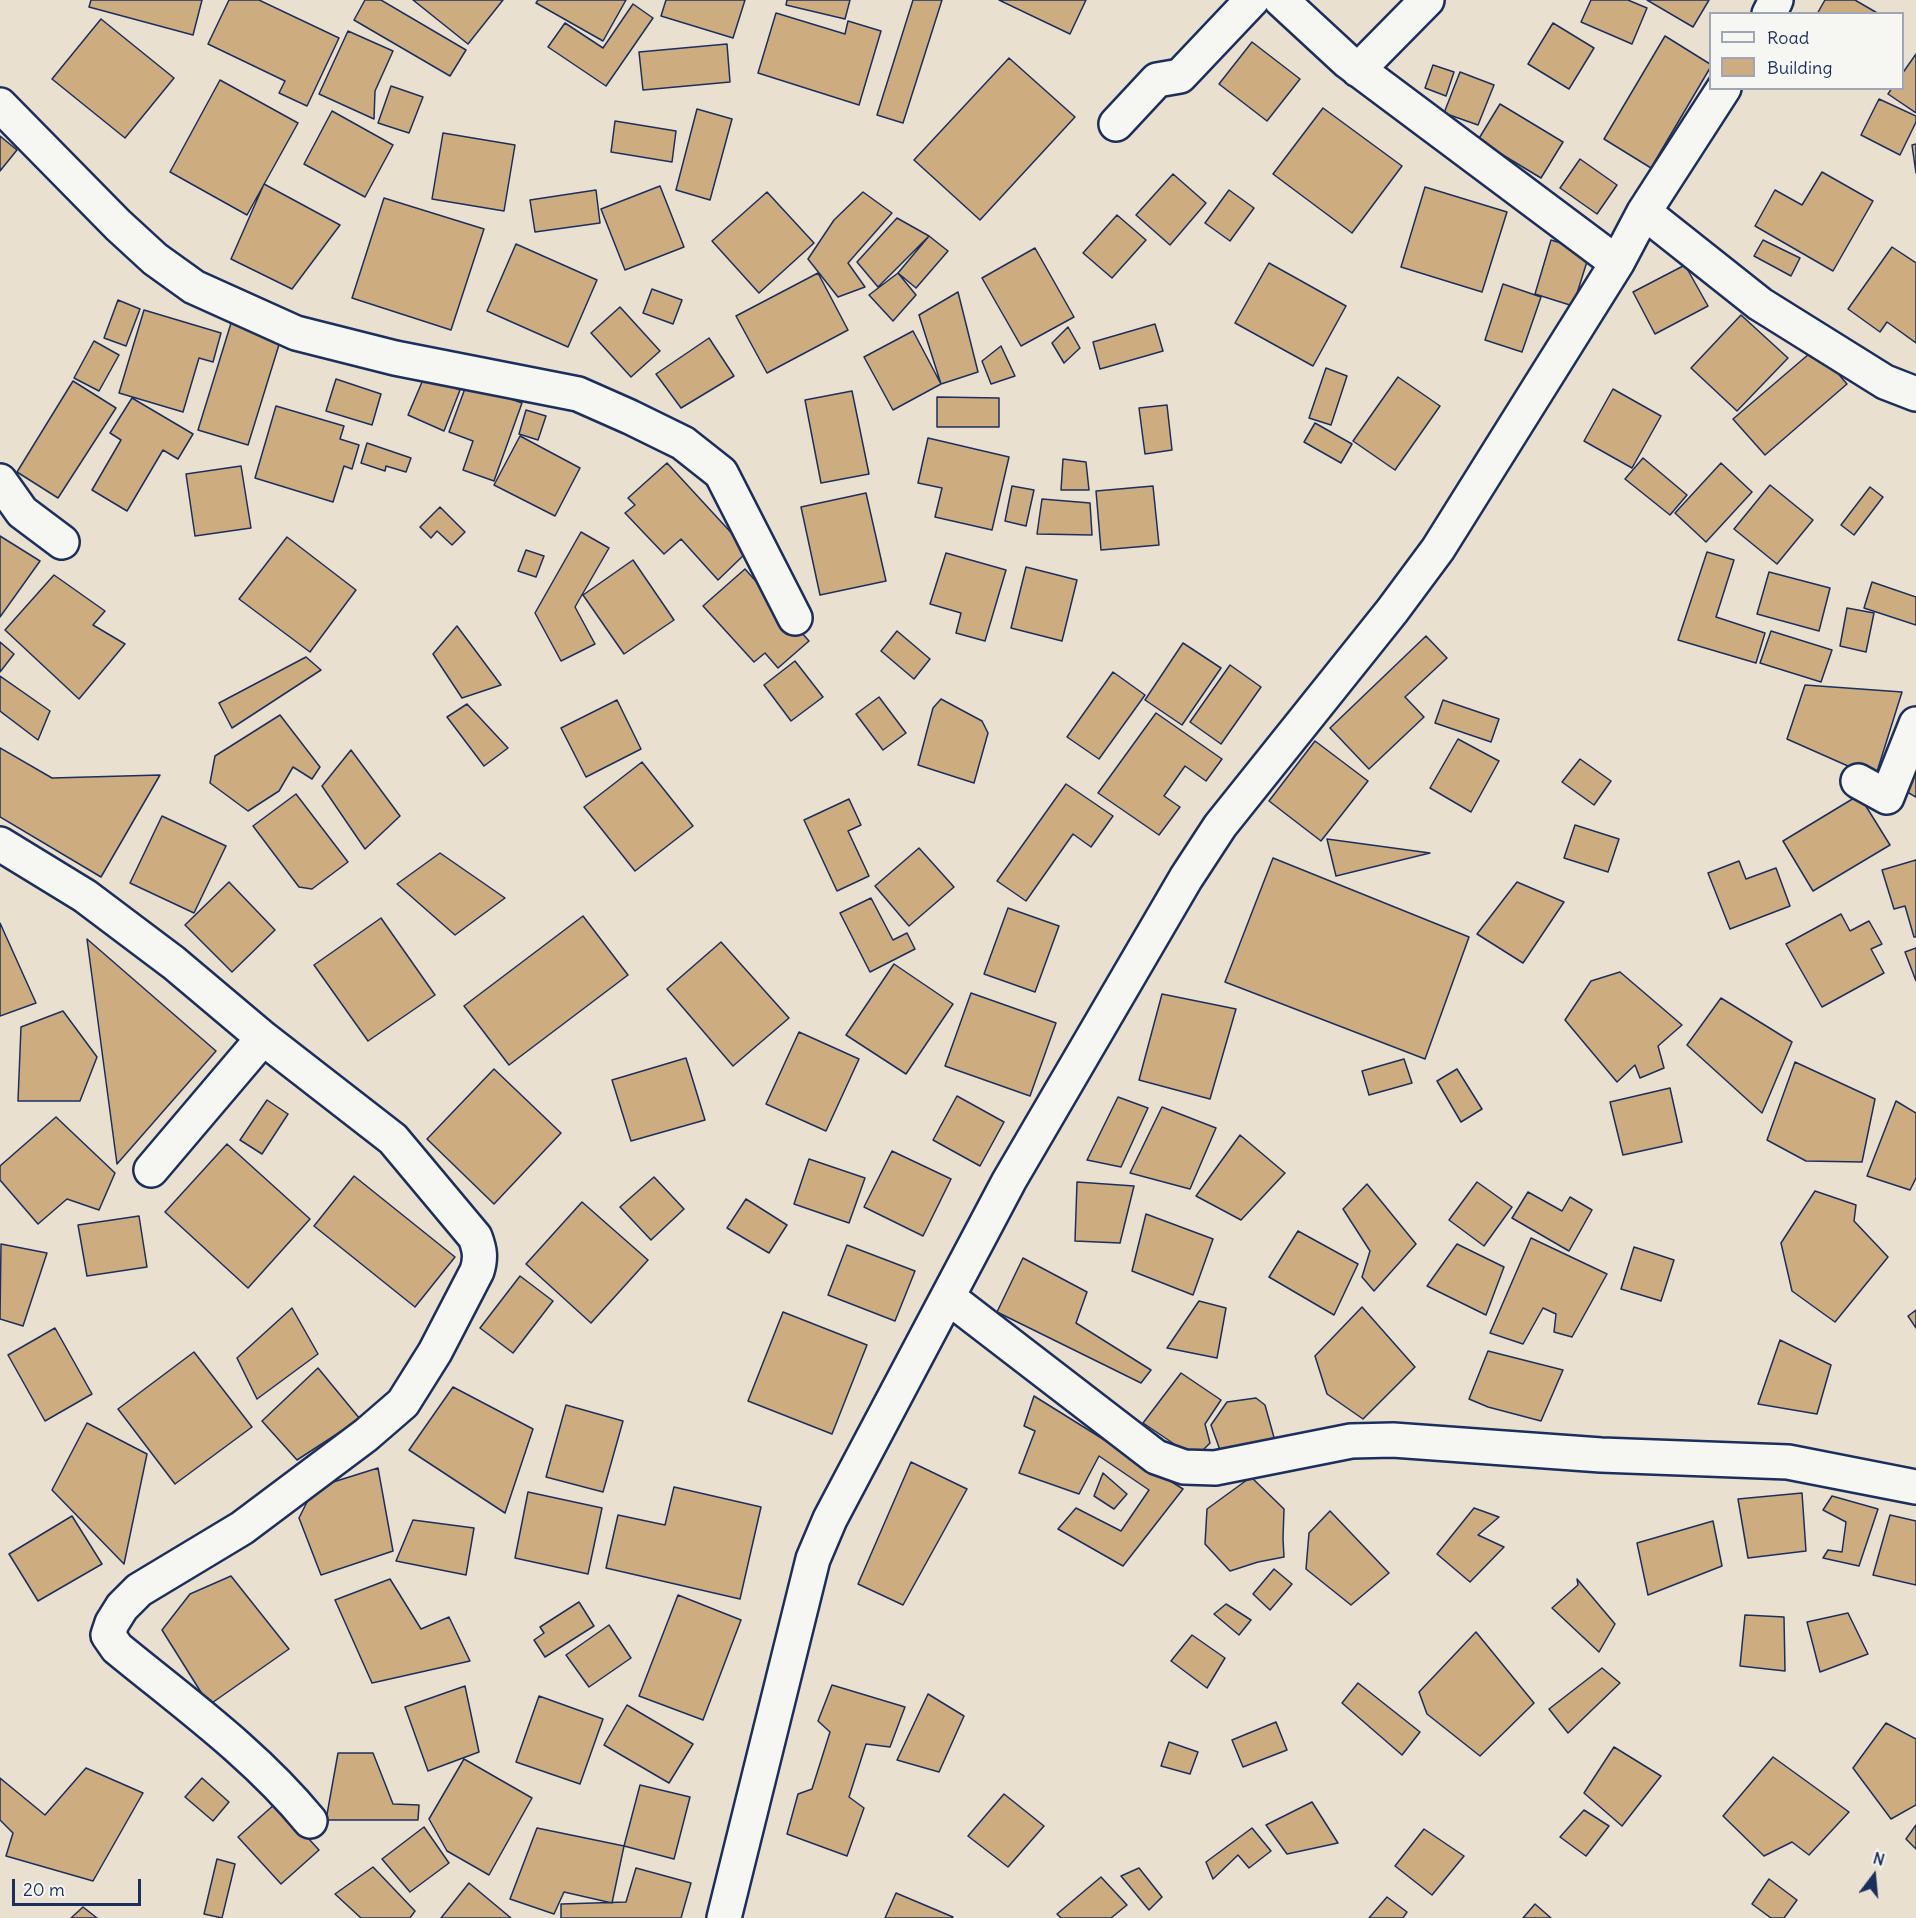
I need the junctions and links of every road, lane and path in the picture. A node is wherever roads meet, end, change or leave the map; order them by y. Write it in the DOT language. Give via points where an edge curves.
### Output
graph roads {
  1 [pos="1252,0"];
  2 [pos="1281,0"];
  3 [pos="1427,0"];
  4 [pos="1358,70"];
  5 [pos="1723,90"];
  6 [pos="0,105"];
  7 [pos="1116,124"];
  8 [pos="1644,212"];
  9 [pos="1617,263"];
  10 [pos="1916,394"];
  11 [pos="0,481"];
  12 [pos="62,542"];
  13 [pos="795,618"];
  14 [pos="1916,724"];
  15 [pos="1858,781"];
  16 [pos="0,844"];
  17 [pos="263,1038"];
  18 [pos="151,1170"];
  19 [pos="948,1297"];
  20 [pos="1916,1487"];
  21 [pos="310,1821"];
  22 [pos="724,1918"];
  1 -- 7 [label="street" via="1180,76 1157,80"];
  2 -- 4 [label="street"];
  3 -- 4 [label="street"];
  4 -- 9 [label="street"];
  5 -- 8 [label="street"];
  6 -- 13 [label="street" via="118,225 194,287 296,333 578,394 683,443 721,472"];
  8 -- 9 [label="street"];
  8 -- 10 [label="street" via="1760,304 1886,382"];
  9 -- 19 [label="street" via="1438,549 1220,826 1186,878 1009,1180"];
  11 -- 12 [label="street" via="22,512"];
  14 -- 15 [label="street" via="1887,796"];
  16 -- 17 [label="street" via="86,897 174,963"];
  17 -- 18 [label="street"];
  17 -- 21 [label="street" via="393,1139 475,1237 481,1259 435,1352 403,1403 242,1528 139,1590 122,1607 108,1635 117,1648 237,1745"];
  19 -- 20 [label="street" via="1156,1457 1184,1467 1215,1468 1351,1441 1393,1440 1601,1455 1788,1462"];
  19 -- 22 [label="street" via="830,1519 813,1559"];
}
